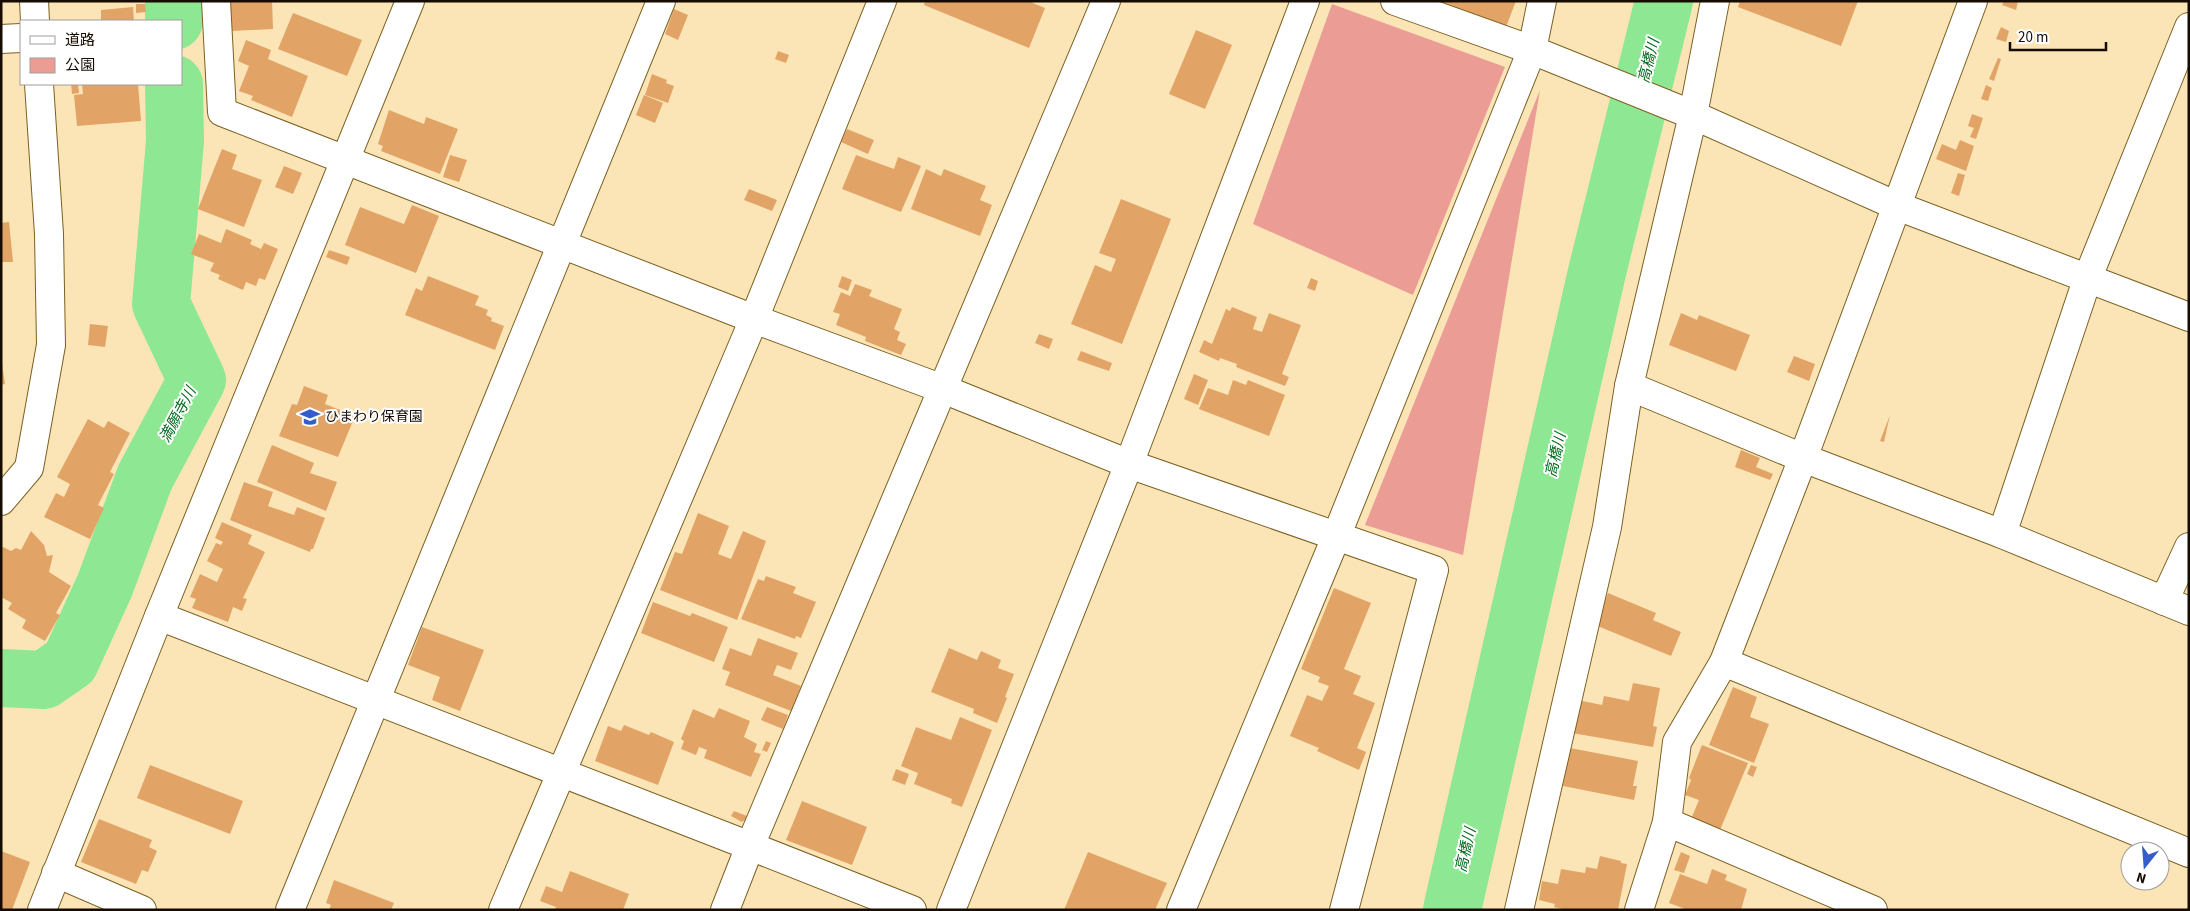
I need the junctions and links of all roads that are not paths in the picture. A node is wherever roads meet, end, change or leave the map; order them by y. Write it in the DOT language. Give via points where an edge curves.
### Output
graph roads {
  1 [pos="34,1"];
  2 [pos="216,1"];
  3 [pos="410,1"];
  4 [pos="661,1"];
  5 [pos="882,1"];
  6 [pos="1106,1"];
  7 [pos="1305,1"];
  8 [pos="1395,1"];
  9 [pos="1542,1"];
  10 [pos="1715,1"];
  11 [pos="1973,1"];
  12 [pos="35,20"];
  13 [pos="2189,27"];
  14 [pos="20,38"];
  15 [pos="1,39"];
  16 [pos="1532,50"];
  17 [pos="39,85"];
  18 [pos="1693,115"];
  19 [pos="344,161"];
  20 [pos="1897,206"];
  21 [pos="563,243"];
  22 [pos="2088,277"];
  23 [pos="2189,317"];
  24 [pos="754,318"];
  25 [pos="1628,386"];
  26 [pos="943,389"];
  27 [pos="1803,458"];
  28 [pos="1129,464"];
  29 [pos="1,501"];
  30 [pos="2002,534"];
  31 [pos="1336,537"];
  32 [pos="2189,547"];
  33 [pos="2164,601"];
  34 [pos="2189,611"];
  35 [pos="159,616"];
  36 [pos="1724,662"];
  37 [pos="374,702"];
  38 [pos="561,771"];
  39 [pos="1667,822"];
  40 [pos="750,846"];
  41 [pos="2189,853"];
  42 [pos="56,873"];
  43 [pos="42,910"];
  44 [pos="142,910"];
  45 [pos="290,910"];
  46 [pos="504,910"];
  47 [pos="724,910"];
  48 [pos="912,910"];
  49 [pos="951,910"];
  50 [pos="1181,910"];
  51 [pos="1344,910"];
  52 [pos="1519,910"];
  53 [pos="1639,910"];
  54 [pos="1872,910"];
  1 -- 12 [label="street"];
  2 -- 19 [label="street" via="222,112"];
  3 -- 19 [label="street"];
  4 -- 21 [label="street"];
  5 -- 24 [label="street"];
  6 -- 26 [label="street"];
  7 -- 28 [label="street"];
  8 -- 16 [label="street"];
  9 -- 16 [label="street"];
  10 -- 18 [label="street"];
  11 -- 20 [label="street"];
  13 -- 22 [label="street"];
  14 -- 15 [label="street"];
  16 -- 18 [label="street"];
  16 -- 31 [label="street"];
  17 -- 29 [label="street" via="49,234 51,345 29,468"];
  18 -- 20 [label="street"];
  18 -- 25 [label="street"];
  19 -- 21 [label="street"];
  19 -- 35 [label="street"];
  20 -- 22 [label="street"];
  20 -- 27 [label="street"];
  21 -- 24 [label="street"];
  21 -- 37 [label="street"];
  22 -- 23 [label="street"];
  22 -- 30 [label="street"];
  24 -- 26 [label="street"];
  24 -- 38 [label="street"];
  25 -- 27 [label="street"];
  25 -- 52 [label="street" via="1607,527"];
  26 -- 28 [label="street"];
  26 -- 40 [label="street"];
  27 -- 30 [label="street"];
  27 -- 36 [label="street"];
  28 -- 31 [label="street"];
  28 -- 49 [label="street"];
  30 -- 33 [label="street"];
  31 -- 50 [label="street"];
  31 -- 51 [label="street" via="1434,570"];
  32 -- 33 [label="street"];
  33 -- 34 [label="street"];
  35 -- 37 [label="street"];
  35 -- 42 [label="street"];
  36 -- 39 [label="street" via="1677,742"];
  36 -- 41 [label="street"];
  37 -- 38 [label="street"];
  37 -- 45 [label="street"];
  38 -- 40 [label="street"];
  38 -- 46 [label="street"];
  39 -- 53 [label="street"];
  39 -- 54 [label="street"];
  40 -- 47 [label="street"];
  40 -- 48 [label="street"];
  42 -- 43 [label="street"];
  42 -- 44 [label="street"];
}
